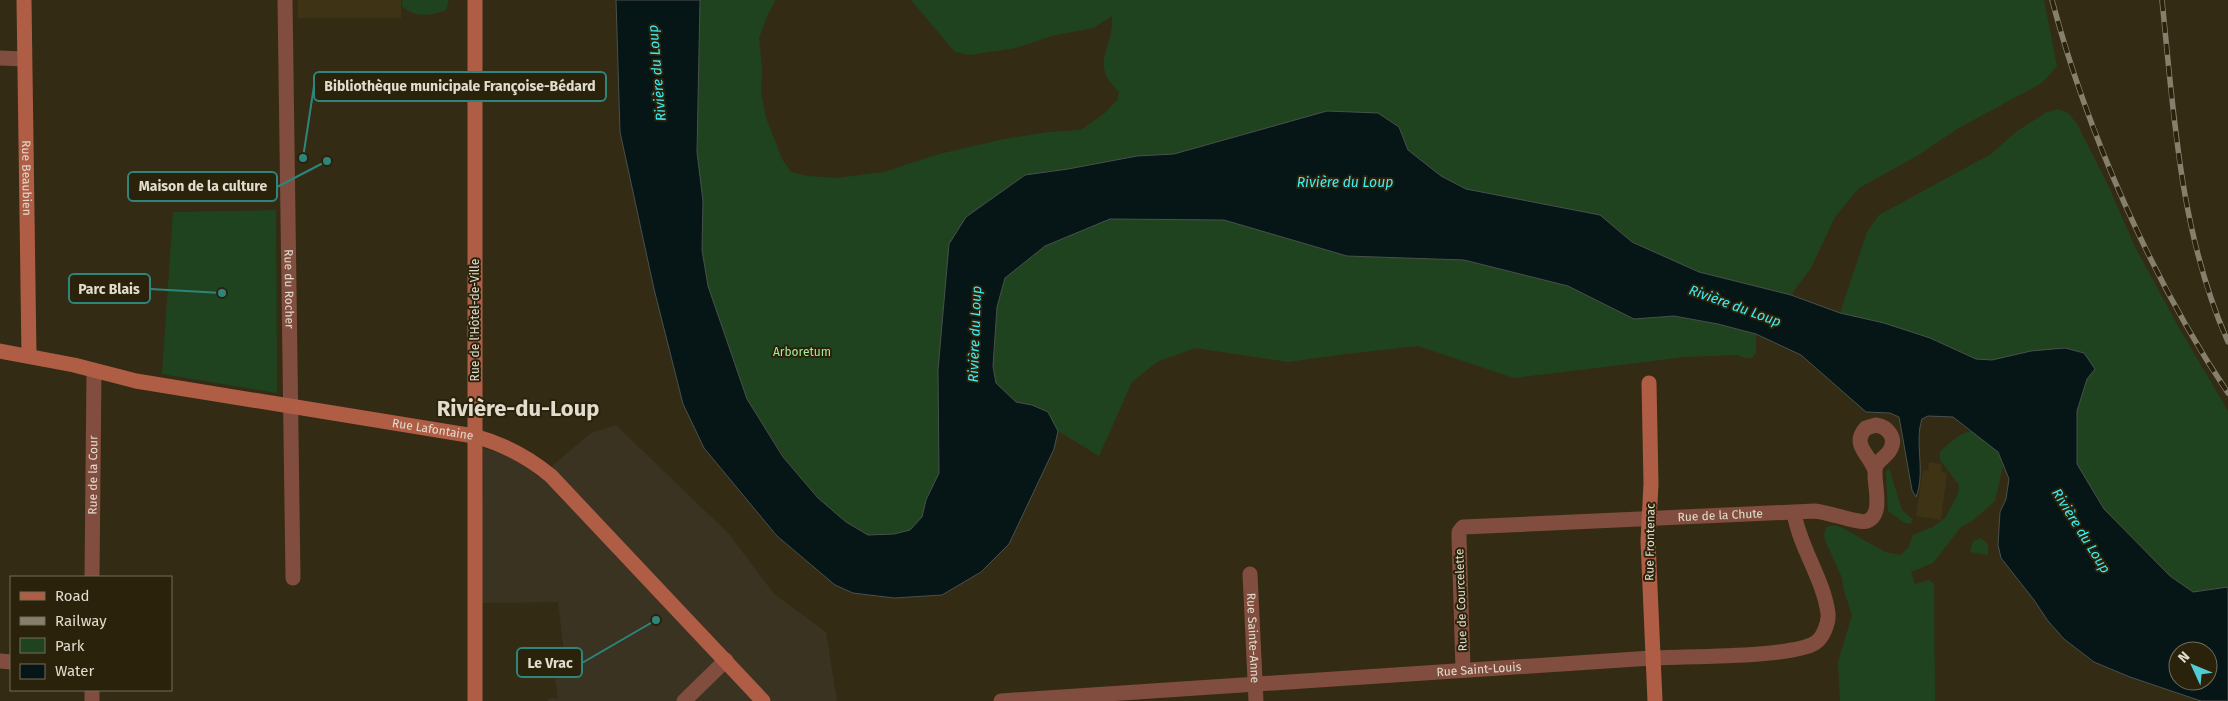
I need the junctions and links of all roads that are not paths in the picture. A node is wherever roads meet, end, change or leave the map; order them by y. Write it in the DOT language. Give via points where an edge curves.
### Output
graph roads {
  1 [pos="24,0"];
  2 [pos="285,0"];
  3 [pos="475,0"];
  4 [pos="0,58"];
  5 [pos="24,59"];
  6 [pos="0,351"];
  7 [pos="29,356"];
  8 [pos="94,371"];
  9 [pos="1649,384"];
  10 [pos="290,406"];
  11 [pos="474,436"];
  12 [pos="1875,471"];
  13 [pos="1794,513"];
  14 [pos="1650,519"];
  15 [pos="1461,529"];
  16 [pos="1250,574"];
  17 [pos="92,576"];
  18 [pos="294,578"];
  19 [pos="1652,658"];
  20 [pos="726,660"];
  21 [pos="1463,670"];
  22 [pos="1255,684"];
  23 [pos="475,701"];
  24 [pos="684,701"];
  25 [pos="763,701"];
  26 [pos="1001,701"];
  27 [pos="1256,701"];
  28 [pos="1655,701"];
  1 -- 5 [label="main road, Rue Beaubien"];
  2 -- 10 [label="street, Rue du Rocher"];
  3 -- 11 [label="main road, Rue de l'Hôtel-de-Ville"];
  4 -- 5 [label="street"];
  5 -- 7 [label="main road, Rue Beaubien"];
  6 -- 7 [label="main road, Rue Lafontaine"];
  7 -- 8 [label="main road, Rue Lafontaine"];
  8 -- 10 [label="main road, Rue Lafontaine"];
  8 -- 17 [label="street, Rue de la Cour"];
  9 -- 14 [label="main road, Rue Frontenac"];
  10 -- 11 [label="main road, Rue Lafontaine"];
  10 -- 18 [label="street, Rue du Rocher"];
  11 -- 20 [label="main road, Rue Lafontaine" via="516,450 552,476"];
  11 -- 23 [label="main road, Rue de l'Hôtel-de-Ville"];
  12 -- 13 [label="street, Rue de la Chute" via="1876,508 1869,521 1858,522 1815,510"];
  13 -- 14 [label="street, Rue de la Chute"];
  13 -- 19 [label="street, Rue Saint-Louis" via="1802,544 1827,607 1828,616 1821,637 1815,643 1794,650"];
  14 -- 15 [label="street, Rue de la Chute"];
  14 -- 19 [label="main road, Rue Frontenac"];
  15 -- 21 [label="street, Rue de Courcelette"];
  16 -- 22 [label="street, Rue Sainte-Anne"];
  19 -- 21 [label="street, Rue Saint-Louis"];
  19 -- 28 [label="main road, Rue Frontenac"];
  20 -- 24 [label="street"];
  20 -- 25 [label="main road, Rue Lafontaine"];
  21 -- 22 [label="street, Rue Saint-Louis"];
  22 -- 26 [label="street, Rue Saint-Louis"];
  22 -- 27 [label="street, Rue Sainte-Anne"];
}
